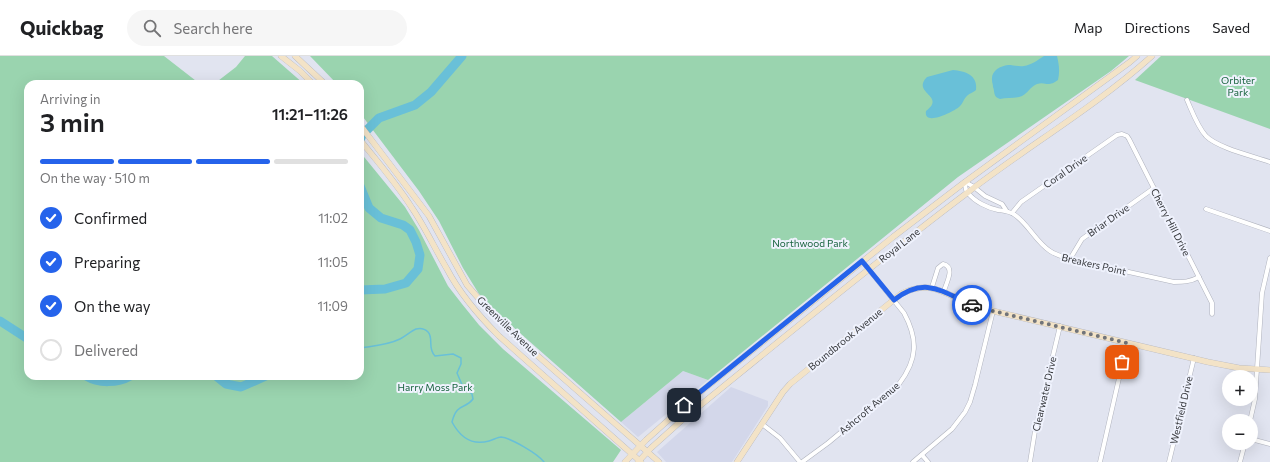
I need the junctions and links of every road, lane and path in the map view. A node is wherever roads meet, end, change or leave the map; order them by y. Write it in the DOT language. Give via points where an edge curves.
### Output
graph roads {
  1 [pos="281,56"];
  2 [pos="296,56"];
  3 [pos="1137,56"];
  4 [pos="1152,56"];
  5 [pos="305,64"];
  6 [pos="300,71"];
  7 [pos="309,80"];
  8 [pos="321,80"];
  9 [pos="1187,100"];
  10 [pos="364,130"];
  11 [pos="1122,134"];
  12 [pos="364,145"];
  13 [pos="1270,162"];
  14 [pos="965,182"];
  15 [pos="974,187"];
  16 [pos="1154,188"];
  17 [pos="967,193"];
  18 [pos="1206,209"];
  19 [pos="1006,210"];
  20 [pos="1012,214"];
  21 [pos="1270,231"];
  22 [pos="1270,258"];
  23 [pos="1070,259"];
  24 [pos="862,261"];
  25 [pos="869,269"];
  26 [pos="1199,277"];
  27 [pos="932,287"];
  28 [pos="944,291"];
  29 [pos="894,300"];
  30 [pos="993,311"];
  31 [pos="1212,314"];
  32 [pos="1060,326"];
  33 [pos="1127,343"];
  34 [pos="1194,358"];
  35 [pos="1257,370"];
  36 [pos="1258,370"];
  37 [pos="1270,370"];
  38 [pos="565,379"];
  39 [pos="557,387"];
  40 [pos="762,424"];
  41 [pos="1258,441"];
  42 [pos="1270,444"];
  43 [pos="640,445"];
  44 [pos="1243,450"];
  45 [pos="647,452"];
  46 [pos="632,454"];
  47 [pos="922,455"];
  48 [pos="640,461"];
  49 [pos="625,462"];
  50 [pos="659,462"];
  51 [pos="737,462"];
  52 [pos="801,462"];
  53 [pos="913,462"];
  54 [pos="928,462"];
  55 [pos="1030,462"];
  56 [pos="1100,462"];
  57 [pos="1169,462"];
  58 [pos="1240,462"];
  1 -- 6 [label="main road"];
  2 -- 5 [label="main road"];
  3 -- 14 [label="main road, Royal Lane"];
  4 -- 15 [label="main road, Royal Lane" via="1108,93"];
  5 -- 6 [label="main road"];
  5 -- 8 [label="main road"];
  6 -- 7 [label="main road"];
  9 -- 13 [label="street" via="1206,136 1220,144"];
  10 -- 38 [label="main road, Greenville Avenue" via="429,216 467,285 496,318"];
  11 -- 16 [label="street, Cherry Hill Drive" via="1129,139"];
  11 -- 20 [label="street, Coral Drive" via="1021,202"];
  12 -- 39 [label="main road, Greenville Avenue" via="412,207 447,270 481,317"];
  14 -- 15 [label="street, Breakers Point"];
  14 -- 17 [label="street"];
  14 -- 24 [label="main road, Royal Lane"];
  15 -- 17 [label="main road, Royal Lane"];
  15 -- 19 [label="street, Breakers Point" via="1002,204"];
  16 -- 23 [label="street, Briar Drive" via="1082,238"];
  16 -- 26 [label="street, Cherry Hill Drive"];
  17 -- 19 [label="street, Breakers Point" via="986,206"];
  17 -- 25 [label="main road, Royal Lane"];
  18 -- 21 [label="street"];
  19 -- 20 [label="street, Breakers Point"];
  20 -- 23 [label="street, Breakers Point" via="1024,222 1049,251"];
  22 -- 35 [label="street" via="1262,293"];
  23 -- 26 [label="street, Breakers Point" via="1174,282 1192,281"];
  24 -- 25 [label="street, Ashcroft Avenue"];
  24 -- 43 [label="main road, Royal Lane" via="693,398"];
  25 -- 29 [label="street, Ashcroft Avenue"];
  25 -- 45 [label="main road, Royal Lane" via="714,394"];
  26 -- 31 [label="street, Cherry Hill Drive" via="1212,303"];
  27 -- 28 [label="main road, Boundbrook Avenue"];
  27 -- 28 [label="street" via="938,268 946,265 950,271"];
  27 -- 29 [label="main road, Boundbrook Avenue" via="909,290"];
  28 -- 30 [label="main road, Boundbrook Avenue" via="975,306"];
  29 -- 40 [label="main road, Boundbrook Avenue" via="790,384"];
  29 -- 52 [label="street, Ashcroft Avenue" via="904,313 913,334 913,355 906,374 898,384 828,443"];
  30 -- 32 [label="main road, Boundbrook Avenue"];
  30 -- 47 [label="street" via="970,402 952,429"];
  32 -- 33 [label="main road, Boundbrook Avenue"];
  32 -- 55 [label="street, Clearwater Drive"];
  33 -- 34 [label="main road, Boundbrook Avenue"];
  33 -- 56 [label="street"];
  34 -- 35 [label="main road, Boundbrook Avenue"];
  34 -- 57 [label="street, Westfield Drive"];
  36 -- 37 [label="main road, Boundbrook Avenue"];
  38 -- 39 [label="main road"];
  38 -- 43 [label="main road, Greenville Avenue"];
  39 -- 46 [label="main road, Greenville Avenue"];
  40 -- 51 [label="main road, Boundbrook Avenue"];
  40 -- 52 [label="street" via="780,438"];
  41 -- 42 [label="street"];
  43 -- 45 [label="main road, Greenville Avenue"];
  43 -- 46 [label="main road, Royal Lane"];
  44 -- 58 [label="street"];
  45 -- 48 [label="main road, Royal Lane"];
  45 -- 50 [label="main road, Greenville Avenue"];
  46 -- 48 [label="main road, Greenville Avenue"];
  46 -- 49 [label="main road, Royal Lane"];
  47 -- 53 [label="street"];
  47 -- 54 [label="street"];
}
